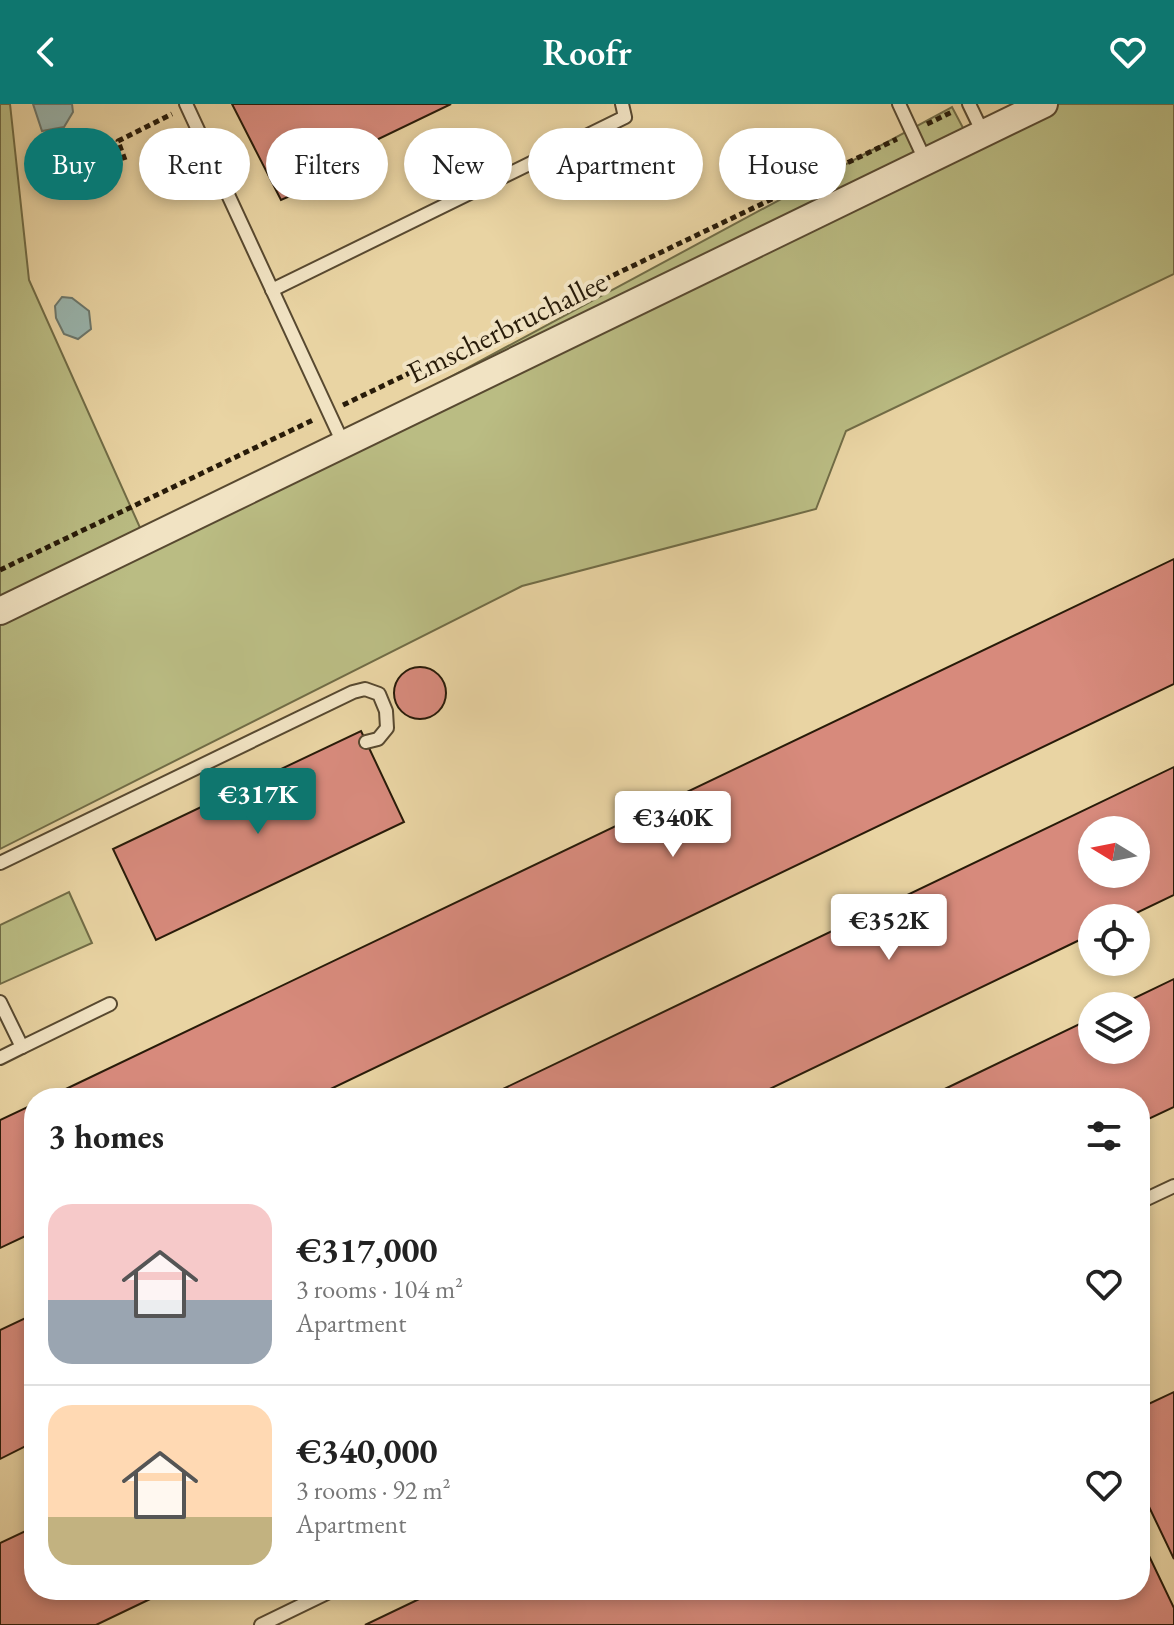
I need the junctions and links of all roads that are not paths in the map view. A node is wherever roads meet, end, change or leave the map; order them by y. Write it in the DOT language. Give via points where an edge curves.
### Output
graph roads {
  1 [pos="622,104"];
  2 [pos="899,104"];
  3 [pos="969,104"];
  4 [pos="1044,104"];
  5 [pos="187,105"];
  6 [pos="983,133"];
  7 [pos="925,160"];
  8 [pos="272,290"];
  9 [pos="343,443"];
  10 [pos="0,611"];
  11 [pos="366,742"];
  12 [pos="0,863"];
  13 [pos="0,1002"];
  14 [pos="110,1004"];
  15 [pos="22,1047"];
  16 [pos="0,1058"];
  17 [pos="1174,1186"];
  18 [pos="1150,1197"];
  19 [pos="312,1600"];
  20 [pos="261,1625"];
  1 -- 8 [label="lane" via="625,117"];
  2 -- 7 [label="lane"];
  3 -- 6 [label="lane"];
  4 -- 6 [label="street, Emscherbruchallee"];
  5 -- 8 [label="lane"];
  6 -- 7 [label="street, Emscherbruchallee"];
  7 -- 9 [label="street, Emscherbruchallee"];
  8 -- 9 [label="lane"];
  9 -- 10 [label="street, Emscherbruchallee"];
  11 -- 12 [label="lane" via="378,739 387,728 379,694 365,689"];
  13 -- 15 [label="lane"];
  14 -- 15 [label="lane"];
  15 -- 16 [label="lane"];
  17 -- 18 [label="lane"];
  19 -- 20 [label="lane"];
}
